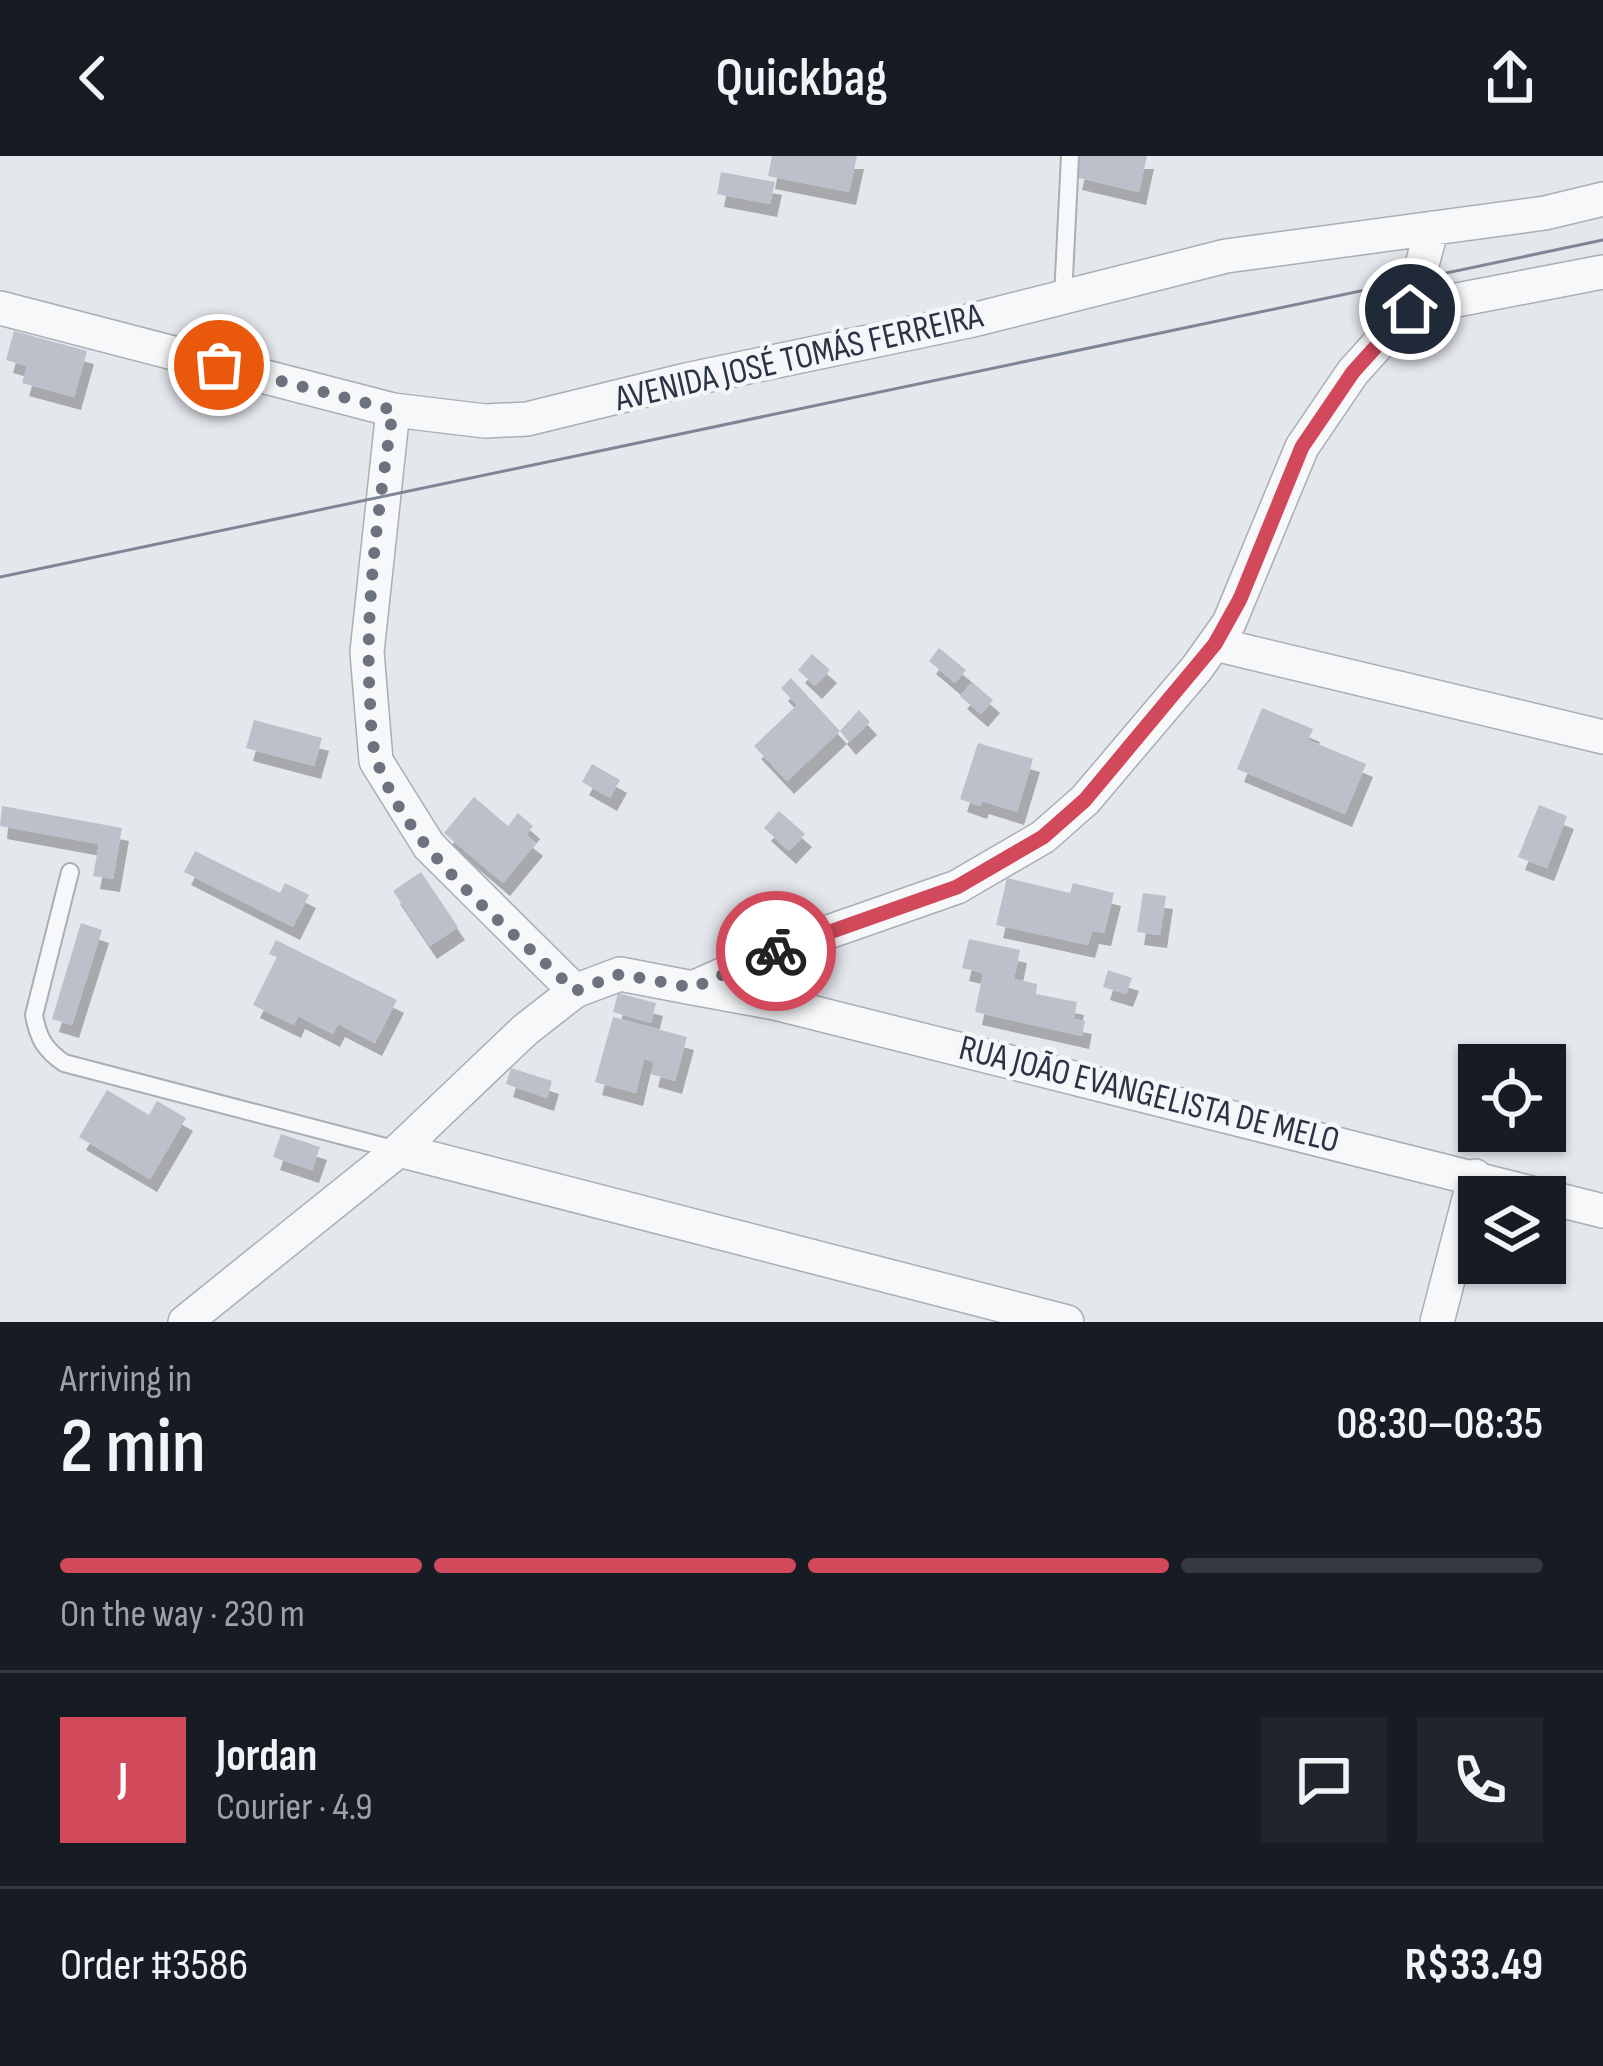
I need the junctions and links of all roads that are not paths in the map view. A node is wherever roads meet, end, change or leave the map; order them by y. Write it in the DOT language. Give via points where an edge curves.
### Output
graph roads {
  1 [pos="1070,156"];
  2 [pos="1603,199"];
  3 [pos="1432,228"];
  4 [pos="1603,272"];
  5 [pos="1064,297"];
  6 [pos="0,308"];
  7 [pos="1410,309"];
  8 [pos="393,410"];
  9 [pos="1215,644"];
  10 [pos="1603,737"];
  11 [pos="70,872"];
  12 [pos="693,988"];
  13 [pos="575,991"];
  14 [pos="399,1150"];
  15 [pos="1475,1176"];
  16 [pos="1566,1201"];
  17 [pos="1603,1211"];
  18 [pos="1458,1241"];
  19 [pos="185,1322"];
  20 [pos="1066,1322"];
  21 [pos="1437,1322"];
  1 -- 5 [label="lane"];
  2 -- 3 [label="street, AVENIDA JOSÉ TOMÁS FERREIRA"];
  3 -- 5 [label="street, AVENIDA JOSÉ TOMÁS FERREIRA" via="1226,256"];
  3 -- 7 [label="street"];
  4 -- 7 [label="street"];
  5 -- 8 [label="street, AVENIDA JOSÉ TOMÁS FERREIRA" via="527,419"];
  6 -- 8 [label="street, AVENIDA JOSÉ TOMÁS FERREIRA"];
  7 -- 9 [label="street" via="1353,372 1302,447"];
  8 -- 13 [label="street" via="367,652 376,760 429,846"];
  9 -- 10 [label="street"];
  9 -- 12 [label="street" via="1110,774 1043,837 957,887"];
  11 -- 14 [label="lane" via="34,1015 47,1052 64,1063"];
  12 -- 13 [label="street, RUA JOÃO EVANGELISTA DE MELO" via="620,974"];
  12 -- 15 [label="street, RUA JOÃO EVANGELISTA DE MELO"];
  13 -- 14 [label="street"];
  14 -- 19 [label="street"];
  14 -- 20 [label="street"];
  16 -- 17 [label="street, RUA JOÃO EVANGELISTA DE MELO"];
  18 -- 21 [label="street"];
}
